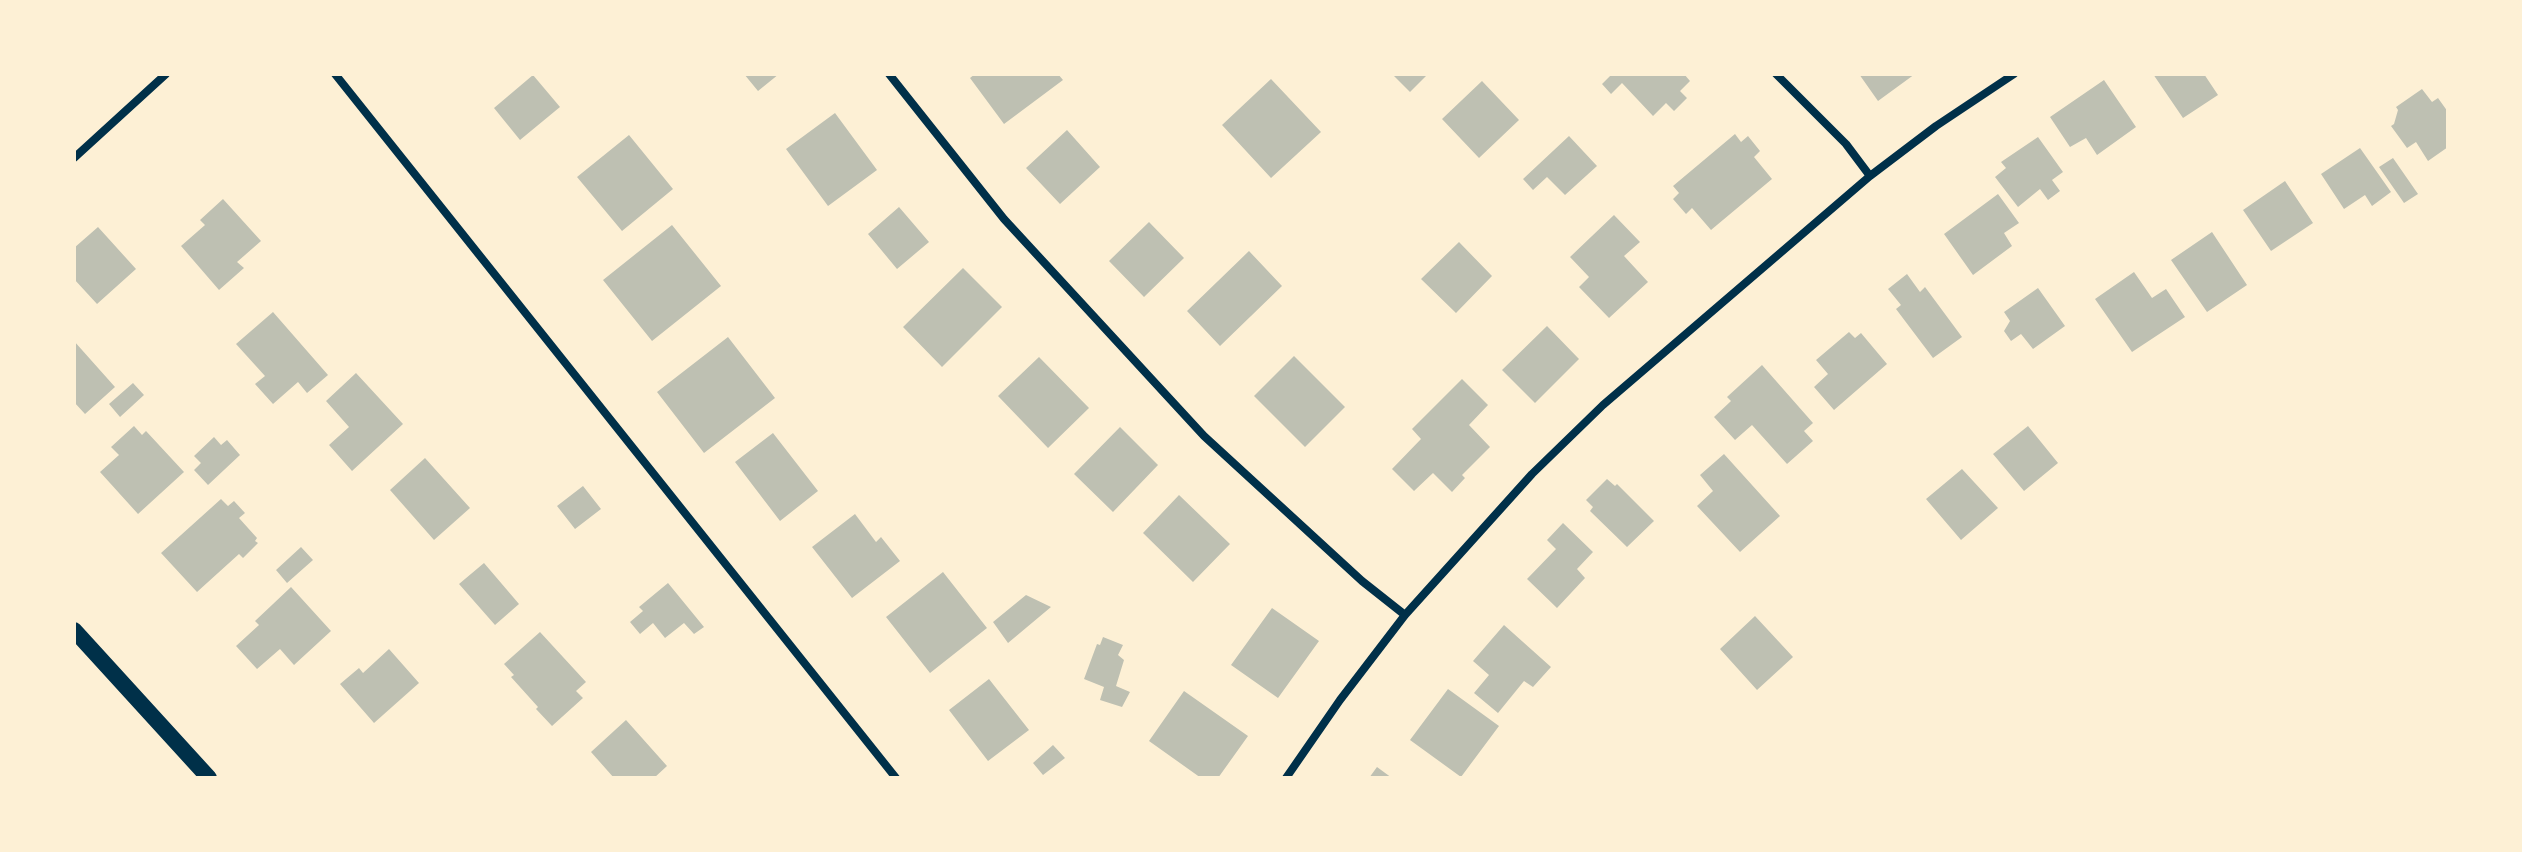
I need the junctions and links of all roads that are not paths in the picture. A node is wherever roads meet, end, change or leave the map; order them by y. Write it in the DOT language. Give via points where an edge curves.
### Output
graph roads {
  1 [pos="166,74"];
  2 [pos="335,74"];
  3 [pos="889,74"];
  4 [pos="1776,74"];
  5 [pos="2014,74"];
  6 [pos="74,158"];
  7 [pos="1870,176"];
  8 [pos="1405,615"];
  9 [pos="74,630"];
  10 [pos="209,778"];
  11 [pos="896,778"];
  12 [pos="1286,778"];
  1 -- 6 [label="street"];
  2 -- 11 [label="street"];
  3 -- 8 [label="street" via="1004,219 1212,444"];
  4 -- 7 [label="street" via="1846,144"];
  5 -- 7 [label="street"];
  7 -- 8 [label="street" via="1603,405 1532,474"];
  8 -- 12 [label="street"];
  9 -- 10 [label="main road"];
}
